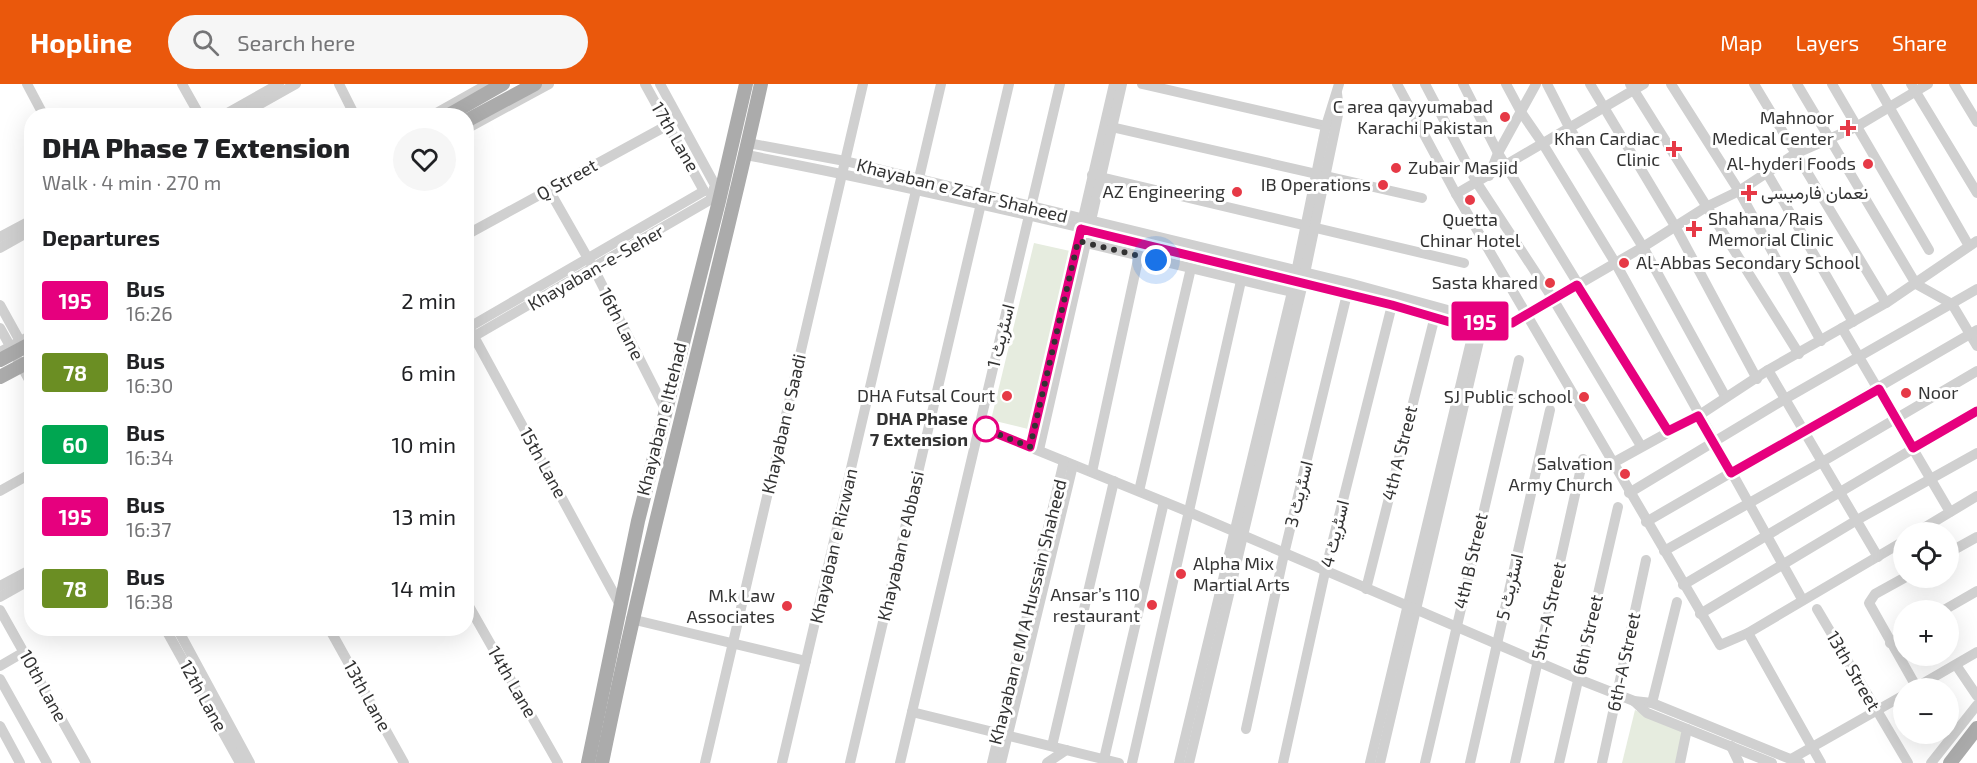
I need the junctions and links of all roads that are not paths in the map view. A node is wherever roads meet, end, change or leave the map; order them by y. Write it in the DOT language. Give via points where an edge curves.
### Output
graph roads {
  1 [pos="27,84"];
  2 [pos="182,84"];
  3 [pos="279,84"];
  4 [pos="296,84"];
  5 [pos="339,84"];
  6 [pos="488,84"];
  7 [pos="503,84"];
  8 [pos="535,84"];
  9 [pos="549,84"];
  10 [pos="645,84"];
  11 [pos="660,84"];
  12 [pos="746,84"];
  13 [pos="761,84"];
  14 [pos="863,84"];
  15 [pos="941,84"];
  16 [pos="1009,84"];
  17 [pos="1060,84"];
  18 [pos="1114,84"];
  19 [pos="1122,84"];
  20 [pos="1142,84"];
  21 [pos="1397,84"];
  22 [pos="1425,84"];
  23 [pos="1463,84"];
  24 [pos="1506,84"];
  25 [pos="1536,84"];
  26 [pos="1547,84"];
  27 [pos="1590,84"];
  28 [pos="1644,84"];
  29 [pos="1671,84"];
  30 [pos="1754,84"];
  31 [pos="1797,84"];
  32 [pos="1832,84"];
  33 [pos="1876,84"];
  34 [pos="1928,84"];
  35 [pos="1954,84"];
  36 [pos="1632,87"];
  37 [pos="1338,88"];
  38 [pos="1913,88"];
  39 [pos="40,108"];
  40 [pos="196,108"];
  41 [pos="236,108"];
  42 [pos="253,108"];
  43 [pos="351,108"];
  44 [pos="445,108"];
  45 [pos="461,108"];
  46 [pos="1889,108"];
  47 [pos="1604,109"];
  48 [pos="1521,112"];
  49 [pos="474,117"];
  50 [pos="1977,122"];
  51 [pos="474,125"];
  52 [pos="668,125"];
  53 [pos="1108,126"];
  54 [pos="1326,126"];
  55 [pos="1856,127"];
  56 [pos="1570,129"];
  57 [pos="1831,138"];
  58 [pos="1543,144"];
  59 [pos="747,149"];
  60 [pos="1498,153"];
  61 [pos="1795,154"];
  62 [pos="845,161"];
  63 [pos="1506,166"];
  64 [pos="842,173"];
  65 [pos="1767,173"];
  66 [pos="1320,175"];
  67 [pos="1097,176"];
  68 [pos="1490,176"];
  69 [pos="1477,183"];
  70 [pos="919,185"];
  71 [pos="549,190"];
  72 [pos="713,191"];
  73 [pos="1739,191"];
  74 [pos="1977,193"];
  75 [pos="1456,194"];
  76 [pos="1422,198"];
  77 [pos="985,201"];
  78 [pos="1706,207"];
  79 [pos="1027,211"];
  80 [pos="24,224"];
  81 [pos="1086,226"];
  82 [pos="1310,226"];
  83 [pos="1675,226"];
  84 [pos="474,231"];
  85 [pos="24,234"];
  86 [pos="0,237"];
  87 [pos="1083,242"];
  88 [pos="1973,243"];
  89 [pos="1643,247"];
  90 [pos="0,248"];
  91 [pos="1929,250"];
  92 [pos="1139,255"];
  93 [pos="1464,263"];
  94 [pos="591,264"];
  95 [pos="1616,264"];
  96 [pos="1191,268"];
  97 [pos="1300,277"];
  98 [pos="1241,280"];
  99 [pos="1916,284"];
  100 [pos="1577,285"];
  101 [pos="1977,289"];
  102 [pos="1292,292"];
  103 [pos="1347,294"];
  104 [pos="1553,299"];
  105 [pos="1886,303"];
  106 [pos="1952,304"];
  107 [pos="0,305"];
  108 [pos="1392,305"];
  109 [pos="1527,315"];
  110 [pos="1435,316"];
  111 [pos="1853,322"];
  112 [pos="1477,326"];
  113 [pos="0,328"];
  114 [pos="474,328"];
  115 [pos="1842,328"];
  116 [pos="1973,332"];
  117 [pos="474,340"];
  118 [pos="1821,341"];
  119 [pos="1977,346"];
  120 [pos="16,347"];
  121 [pos="1799,354"];
  122 [pos="1860,357"];
  123 [pos="0,360"];
  124 [pos="1519,360"];
  125 [pos="24,366"];
  126 [pos="24,367"];
  127 [pos="1768,370"];
  128 [pos="1977,371"];
  129 [pos="0,377"];
  130 [pos="1757,379"];
  131 [pos="0,384"];
  132 [pos="1879,389"];
  133 [pos="1725,396"];
  134 [pos="1785,399"];
  135 [pos="1550,410"];
  136 [pos="666,411"];
  137 [pos="1977,411"];
  138 [pos="1698,416"];
  139 [pos="1896,418"];
  140 [pos="978,426"];
  141 [pos="1804,430"];
  142 [pos="1668,431"];
  143 [pos="1713,442"];
  144 [pos="1641,446"];
  145 [pos="1913,448"];
  146 [pos="1034,449"];
  147 [pos="1977,453"];
  148 [pos="1583,459"];
  149 [pos="1822,462"];
  150 [pos="1069,463"];
  151 [pos="1611,464"];
  152 [pos="1092,472"];
  153 [pos="1731,473"];
  154 [pos="24,478"];
  155 [pos="1931,479"];
  156 [pos="1114,481"];
  157 [pos="0,491"];
  158 [pos="1138,491"];
  159 [pos="1839,491"];
  160 [pos="1629,493"];
  161 [pos="1977,496"];
  162 [pos="1164,502"];
  163 [pos="1749,505"];
  164 [pos="1618,507"];
  165 [pos="1189,512"];
  166 [pos="1950,512"];
  167 [pos="1857,520"];
  168 [pos="1646,522"];
  169 [pos="1934,522"];
  170 [pos="1240,535"];
  171 [pos="1767,537"];
  172 [pos="1977,537"];
  173 [pos="1959,547"];
  174 [pos="1893,548"];
  175 [pos="1664,551"];
  176 [pos="1284,555"];
  177 [pos="1878,557"];
  178 [pos="1646,560"];
  179 [pos="1783,565"];
  180 [pos="1325,572"];
  181 [pos="24,573"];
  182 [pos="24,584"];
  183 [pos="1893,584"];
  184 [pos="1683,585"];
  185 [pos="0,586"];
  186 [pos="1366,589"];
  187 [pos="1977,591"];
  188 [pos="0,597"];
  189 [pos="1802,599"];
  190 [pos="1959,601"];
  191 [pos="1677,602"];
  192 [pos="619,603"];
  193 [pos="1412,609"];
  194 [pos="1817,609"];
  195 [pos="0,610"];
  196 [pos="1700,614"];
  197 [pos="474,615"];
  198 [pos="631,619"];
  199 [pos="1455,627"];
  200 [pos="1748,633"];
  201 [pos="169,636"];
  202 [pos="181,636"];
  203 [pos="334,636"];
  204 [pos="1893,641"];
  205 [pos="1890,643"];
  206 [pos="1497,644"];
  207 [pos="734,645"];
  208 [pos="24,652"];
  209 [pos="1977,652"];
  210 [pos="806,662"];
  211 [pos="1538,662"];
  212 [pos="1959,663"];
  213 [pos="0,666"];
  214 [pos="1954,666"];
  215 [pos="1957,666"];
  216 [pos="1910,678"];
  217 [pos="1933,678"];
  218 [pos="0,679"];
  219 [pos="1578,679"];
  220 [pos="1617,695"];
  221 [pos="1977,696"];
  222 [pos="1634,701"];
  223 [pos="1893,701"];
  224 [pos="1652,703"];
  225 [pos="1977,705"];
  226 [pos="1876,711"];
  227 [pos="912,712"];
  228 [pos="1959,724"];
  229 [pos="0,726"];
  230 [pos="1977,728"];
  231 [pos="1246,729"];
  232 [pos="1688,729"];
  233 [pos="1003,734"];
  234 [pos="1943,744"];
  235 [pos="1052,746"];
  236 [pos="1731,746"];
  237 [pos="1811,748"];
  238 [pos="1066,750"];
  239 [pos="1104,759"];
  240 [pos="1796,761"];
  241 [pos="20,763"];
  242 [pos="47,763"];
  243 [pos="86,763"];
  244 [pos="240,763"];
  245 [pos="250,763"];
  246 [pos="404,763"];
  247 [pos="558,763"];
  248 [pos="588,763"];
  249 [pos="602,763"];
  250 [pos="705,763"];
  251 [pos="782,763"];
  252 [pos="850,763"];
  253 [pos="900,763"];
  254 [pos="992,763"];
  255 [pos="1001,763"];
  256 [pos="1047,763"];
  257 [pos="1119,763"];
  258 [pos="1132,763"];
  259 [pos="1179,763"];
  260 [pos="1189,763"];
  261 [pos="1283,763"];
  262 [pos="1370,763"];
  263 [pos="1380,763"];
  264 [pos="1425,763"];
  265 [pos="1470,763"];
  266 [pos="1515,763"];
  267 [pos="1558,763"];
  268 [pos="1602,763"];
  269 [pos="1680,763"];
  270 [pos="1738,763"];
  271 [pos="1772,763"];
  272 [pos="1821,763"];
  273 [pos="1908,763"];
  274 [pos="1931,763"];
  275 [pos="1950,763"];
  1 -- 39 [label="street"];
  2 -- 40 [label="street"];
  3 -- 41 [label="street"];
  4 -- 42 [label="street"];
  5 -- 43 [label="street"];
  6 -- 44 [label="street"];
  7 -- 45 [label="main road"];
  8 -- 49 [label="main road"];
  9 -- 51 [label="street"];
  10 -- 52 [label="street, 17th Lane"];
  11 -- 72 [label="street, 17th Lane"];
  12 -- 72 [label="main road, Khayaban e Ittehad"];
  13 -- 59 [label="main road, Khayaban e Ittehad"];
  14 -- 62 [label="street, Khayaban e Saadi"];
  15 -- 70 [label="street, Khayaban e Rizwan"];
  16 -- 77 [label="street, Khayaban e Abbasi"];
  17 -- 79 [label="street, اسٹریٹ 1"];
  18 -- 53 [label="street"];
  19 -- 53 [label="street"];
  20 -- 54 [label="street"];
  21 -- 75 [label="street"];
  22 -- 69 [label="street"];
  23 -- 60 [label="street"];
  24 -- 48 [label="street"];
  25 -- 48 [label="street"];
  26 -- 56 [label="street"];
  27 -- 47 [label="street"];
  28 -- 36 [label="street"];
  29 -- 73 [label="street"];
  30 -- 61 [label="street"];
  31 -- 57 [label="street"];
  32 -- 55 [label="street"];
  33 -- 46 [label="street"];
  34 -- 38 [label="street"];
  35 -- 50 [label="street"];
  36 -- 47 [label="street"];
  36 -- 78 [label="street"];
  37 -- 54 [label="street"];
  37 -- 66 [label="street" via="1339,110"];
  38 -- 46 [label="street"];
  38 -- 74 [label="street"];
  46 -- 55 [label="street"];
  46 -- 88 [label="street"];
  47 -- 56 [label="street"];
  47 -- 83 [label="street"];
  48 -- 58 [label="street"];
  48 -- 60 [label="street"];
  52 -- 71 [label="street, Q Street"];
  52 -- 72 [label="street, 17th Lane"];
  53 -- 66 [label="street"];
  53 -- 67 [label="street"];
  54 -- 66 [label="street"];
  55 -- 57 [label="street"];
  55 -- 91 [label="street"];
  56 -- 58 [label="street"];
  56 -- 89 [label="street"];
  57 -- 61 [label="street"];
  57 -- 99 [label="street"];
  58 -- 63 [label="street"];
  58 -- 95 [label="street"];
  59 -- 62 [label="street, Khayaban e Zafar Shaheed"];
  59 -- 64 [label="street"];
  59 -- 198 [label="main road, Khayaban e Ittehad"];
  60 -- 63 [label="street"];
  60 -- 68 [label="street"];
  61 -- 65 [label="street"];
  61 -- 105 [label="street"];
  62 -- 64 [label="street, Khayaban e Saadi"];
  62 -- 70 [label="street, Khayaban e Zafar Shaheed"];
  63 -- 68 [label="street"];
  63 -- 100 [label="street"];
  64 -- 70 [label="street"];
  64 -- 207 [label="street, Khayaban e Saadi"];
  65 -- 73 [label="street"];
  65 -- 111 [label="street"];
  66 -- 76 [label="street"];
  66 -- 82 [label="street"];
  67 -- 81 [label="street"];
  67 -- 82 [label="street"];
  68 -- 69 [label="street"];
  69 -- 75 [label="street"];
  69 -- 104 [label="street"];
  70 -- 77 [label="street, Khayaban e Zafar Shaheed"];
  70 -- 210 [label="street, Khayaban e Rizwan"];
  71 -- 84 [label="street, Q Street"];
  71 -- 94 [label="street, 16th Lane"];
  72 -- 94 [label="street, Khayaban-e-Seher" via="702,206"];
  72 -- 136 [label="main road, Khayaban e Ittehad"];
  73 -- 78 [label="street"];
  73 -- 118 [label="street"];
  75 -- 109 [label="street"];
  77 -- 79 [label="street, Khayaban e Zafar Shaheed"];
  77 -- 252 [label="street, Khayaban e Abbasi"];
  78 -- 83 [label="street"];
  78 -- 121 [label="street"];
  79 -- 81 [label="street, Khayaban e Zafar Shaheed"];
  79 -- 140 [label="street, اسٹریٹ 1"];
  80 -- 86 [label="street"];
  81 -- 87 [label="street"];
  81 -- 97 [label="street, Khayaban e Zafar Shaheed"];
  82 -- 93 [label="street"];
  82 -- 97 [label="street"];
  83 -- 89 [label="street"];
  83 -- 130 [label="street"];
  85 -- 90 [label="street"];
  87 -- 92 [label="street"];
  87 -- 146 [label="street"];
  88 -- 99 [label="street"];
  89 -- 95 [label="street"];
  89 -- 133 [label="street"];
  92 -- 96 [label="street"];
  92 -- 152 [label="street"];
  94 -- 114 [label="street, Khayaban-e-Seher"];
  94 -- 136 [label="street, 16th Lane"];
  95 -- 100 [label="street"];
  95 -- 138 [label="street"];
  96 -- 98 [label="street"];
  96 -- 158 [label="street"];
  97 -- 102 [label="street"];
  97 -- 103 [label="street"];
  97 -- 112 [label="street" via="1472,314"];
  97 -- 170 [label="street"];
  98 -- 102 [label="street"];
  98 -- 165 [label="street"];
  99 -- 105 [label="street"];
  99 -- 106 [label="street"];
  100 -- 104 [label="street"];
  100 -- 142 [label="street"];
  101 -- 106 [label="street"];
  102 -- 170 [label="street"];
  103 -- 108 [label="street"];
  103 -- 176 [label="street, اسٹریٹ 3"];
  104 -- 109 [label="street"];
  104 -- 144 [label="street"];
  105 -- 111 [label="street"];
  106 -- 116 [label="street"];
  106 -- 122 [label="street"];
  107 -- 120 [label="street"];
  108 -- 110 [label="street"];
  108 -- 180 [label="street, اسٹریٹ 4"];
  109 -- 112 [label="street" via="1512,323"];
  109 -- 151 [label="street"];
  110 -- 112 [label="street"];
  110 -- 186 [label="street, 4th A Street"];
  111 -- 115 [label="street"];
  112 -- 193 [label="street"];
  113 -- 120 [label="street"];
  115 -- 118 [label="street"];
  115 -- 122 [label="street"];
  116 -- 119 [label="street"];
  116 -- 132 [label="street"];
  117 -- 192 [label="street, 15th Lane"];
  118 -- 121 [label="street"];
  120 -- 123 [label="main road"];
  121 -- 127 [label="street"];
  122 -- 132 [label="street"];
  122 -- 134 [label="street"];
  124 -- 199 [label="street, 4th B Street"];
  125 -- 129 [label="main road"];
  126 -- 131 [label="street"];
  127 -- 130 [label="street"];
  127 -- 134 [label="street"];
  128 -- 139 [label="street"];
  130 -- 133 [label="street"];
  132 -- 139 [label="street"];
  132 -- 141 [label="street"];
  133 -- 138 [label="street"];
  134 -- 141 [label="street"];
  134 -- 143 [label="street"];
  135 -- 206 [label="street, اسٹریٹ 5"];
  136 -- 192 [label="main road, Khayaban e Ittehad"];
  137 -- 145 [label="street"];
  138 -- 142 [label="street"];
  138 -- 143 [label="street"];
  139 -- 145 [label="street"];
  139 -- 149 [label="street"];
  140 -- 146 [label="street"];
  140 -- 227 [label="street, اسٹریٹ 1"];
  141 -- 149 [label="street"];
  141 -- 153 [label="street"];
  142 -- 144 [label="street"];
  143 -- 153 [label="street"];
  143 -- 160 [label="street"];
  144 -- 151 [label="street"];
  145 -- 155 [label="street"];
  145 -- 159 [label="street"];
  146 -- 150 [label="street"];
  147 -- 155 [label="street"];
  148 -- 211 [label="street, 5th-A Street"];
  149 -- 159 [label="street"];
  149 -- 163 [label="street"];
  150 -- 152 [label="street"];
  150 -- 233 [label="street, Khayaban e M A Hussain Shaheed"];
  151 -- 160 [label="street"];
  152 -- 156 [label="street"];
  153 -- 163 [label="street"];
  153 -- 168 [label="street"];
  154 -- 157 [label="street"];
  155 -- 166 [label="street"];
  155 -- 167 [label="street"];
  156 -- 158 [label="street"];
  156 -- 235 [label="street"];
  158 -- 162 [label="street"];
  159 -- 167 [label="street"];
  159 -- 171 [label="street"];
  160 -- 168 [label="street"];
  161 -- 166 [label="street"];
  162 -- 165 [label="street"];
  162 -- 239 [label="street"];
  163 -- 171 [label="street"];
  163 -- 175 [label="street"];
  164 -- 219 [label="street, 6th Street"];
  165 -- 170 [label="street"];
  165 -- 258 [label="street"];
  166 -- 169 [label="street"];
  167 -- 177 [label="street"];
  167 -- 179 [label="street"];
  168 -- 175 [label="street"];
  170 -- 176 [label="street"];
  170 -- 259 [label="street"];
  170 -- 260 [label="street"];
  171 -- 179 [label="street"];
  171 -- 184 [label="street"];
  172 -- 173 [label="street"];
  174 -- 177 [label="street"];
  175 -- 184 [label="street"];
  176 -- 180 [label="street"];
  176 -- 231 [label="street, اسٹریٹ 3"];
  177 -- 189 [label="street"];
  178 -- 220 [label="street, 6th-A Street"];
  179 -- 189 [label="street"];
  179 -- 196 [label="street"];
  180 -- 186 [label="street"];
  180 -- 261 [label="street, اسٹریٹ 4"];
  181 -- 185 [label="street"];
  182 -- 188 [label="street"];
  183 -- 205 [label="street" via="1875,594 1869,603"];
  184 -- 196 [label="street"];
  186 -- 193 [label="street"];
  187 -- 190 [label="street"];
  189 -- 200 [label="street"];
  191 -- 224 [label="street"];
  192 -- 248 [label="main road, Khayaban e Ittehad"];
  193 -- 199 [label="street"];
  193 -- 262 [label="street"];
  193 -- 263 [label="street"];
  194 -- 226 [label="street, 13th Street"];
  195 -- 208 [label="street, 10th Lane"];
  196 -- 200 [label="street" via="1722,646"];
  197 -- 247 [label="street, 14th Lane"];
  198 -- 207 [label="street"];
  198 -- 249 [label="main road, Khayaban e Ittehad"];
  199 -- 206 [label="street"];
  199 -- 264 [label="street, 4th B Street"];
  200 -- 237 [label="street"];
  201 -- 244 [label="street, 12th Lane"];
  202 -- 245 [label="street, 12th Lane"];
  203 -- 246 [label="street, 13th Lane"];
  204 -- 205 [label="street"];
  205 -- 216 [label="street"];
  206 -- 211 [label="street"];
  206 -- 265 [label="street, اسٹریٹ 5"];
  207 -- 210 [label="street"];
  207 -- 250 [label="street, Khayaban e Saadi"];
  208 -- 213 [label="street"];
  208 -- 243 [label="street, 10th Lane"];
  209 -- 212 [label="street"];
  210 -- 251 [label="street, Khayaban e Rizwan"];
  211 -- 219 [label="street"];
  211 -- 266 [label="street, 5th-A Street"];
  214 -- 217 [label="street"];
  215 -- 221 [label="street"];
  218 -- 242 [label="street"];
  219 -- 220 [label="street"];
  219 -- 267 [label="street, 6th Street"];
  220 -- 222 [label="street"];
  220 -- 268 [label="street, 6th-A Street"];
  222 -- 224 [label="street"];
  222 -- 232 [label="street" via="1647,713"];
  223 -- 226 [label="street"];
  224 -- 240 [label="street"];
  225 -- 228 [label="street"];
  226 -- 237 [label="street"];
  226 -- 273 [label="street, 13th Street"];
  227 -- 233 [label="street"];
  227 -- 253 [label="street, اسٹریٹ 1"];
  229 -- 241 [label="street"];
  230 -- 275 [label="main road"];
  232 -- 236 [label="street"];
  232 -- 269 [label="street"];
  233 -- 235 [label="street"];
  233 -- 254 [label="street, Khayaban e M A Hussain Shaheed"];
  233 -- 255 [label="street, Khayaban e M A Hussain Shaheed"];
  234 -- 274 [label="street"];
  235 -- 238 [label="street"];
  236 -- 270 [label="street"];
  236 -- 271 [label="street"];
  237 -- 240 [label="street"];
  237 -- 272 [label="street"];
  238 -- 239 [label="street"];
  238 -- 256 [label="street"];
  239 -- 257 [label="street"];
}
